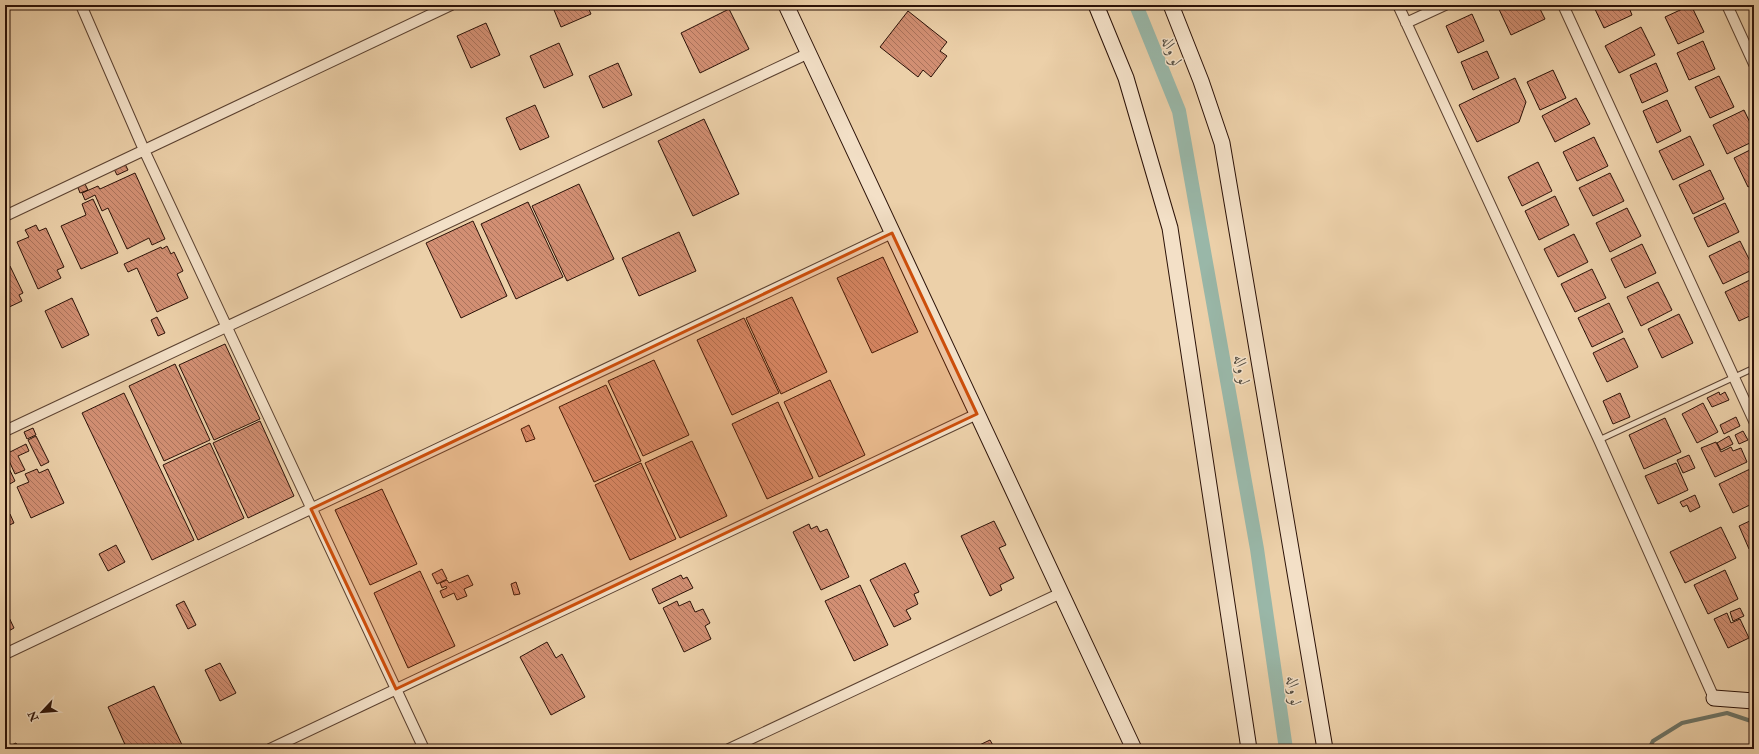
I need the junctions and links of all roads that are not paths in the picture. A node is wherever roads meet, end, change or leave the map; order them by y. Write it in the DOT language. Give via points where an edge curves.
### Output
graph roads {
  1 [pos="81,5"];
  2 [pos="451,5"];
  3 [pos="786,5"];
  4 [pos="1096,5"];
  5 [pos="1171,5"];
  6 [pos="1398,5"];
  7 [pos="1445,5"];
  8 [pos="1563,5"];
  9 [pos="1726,5"];
  10 [pos="1406,23"];
  11 [pos="809,53"];
  12 [pos="1754,64"];
  13 [pos="144,150"];
  14 [pos="5,216"];
  15 [pos="892,233"];
  16 [pos="226,327"];
  17 [pos="1754,368"];
  18 [pos="1734,377"];
  19 [pos="978,414"];
  20 [pos="1754,421"];
  21 [pos="5,431"];
  22 [pos="1600,440"];
  23 [pos="312,509"];
  24 [pos="1061,593"];
  25 [pos="5,654"];
  26 [pos="396,689"];
  27 [pos="1714,698"];
  28 [pos="1754,700"];
  29 [pos="270,749"];
  30 [pos="424,749"];
  31 [pos="729,749"];
  32 [pos="1134,749"];
  33 [pos="1249,749"];
  34 [pos="1325,749"];
  1 -- 13 [label="street"];
  2 -- 13 [label="street"];
  3 -- 11 [label="street"];
  4 -- 33 [label="street" via="1126,78 1170,228"];
  5 -- 34 [label="street" via="1222,143"];
  6 -- 10 [label="street"];
  7 -- 10 [label="street"];
  8 -- 18 [label="street"];
  9 -- 12 [label="street"];
  10 -- 22 [label="street"];
  11 -- 15 [label="street"];
  11 -- 16 [label="street"];
  13 -- 14 [label="street"];
  13 -- 16 [label="street"];
  15 -- 19 [label="street"];
  15 -- 23 [label="street"];
  16 -- 21 [label="street"];
  16 -- 23 [label="street"];
  17 -- 18 [label="lane"];
  18 -- 20 [label="street"];
  18 -- 22 [label="lane"];
  19 -- 24 [label="street"];
  19 -- 26 [label="street"];
  22 -- 27 [label="street"];
  23 -- 25 [label="street"];
  23 -- 26 [label="street"];
  24 -- 31 [label="street"];
  24 -- 32 [label="street"];
  26 -- 29 [label="street"];
  26 -- 30 [label="street"];
  27 -- 28 [label="street"];
}
